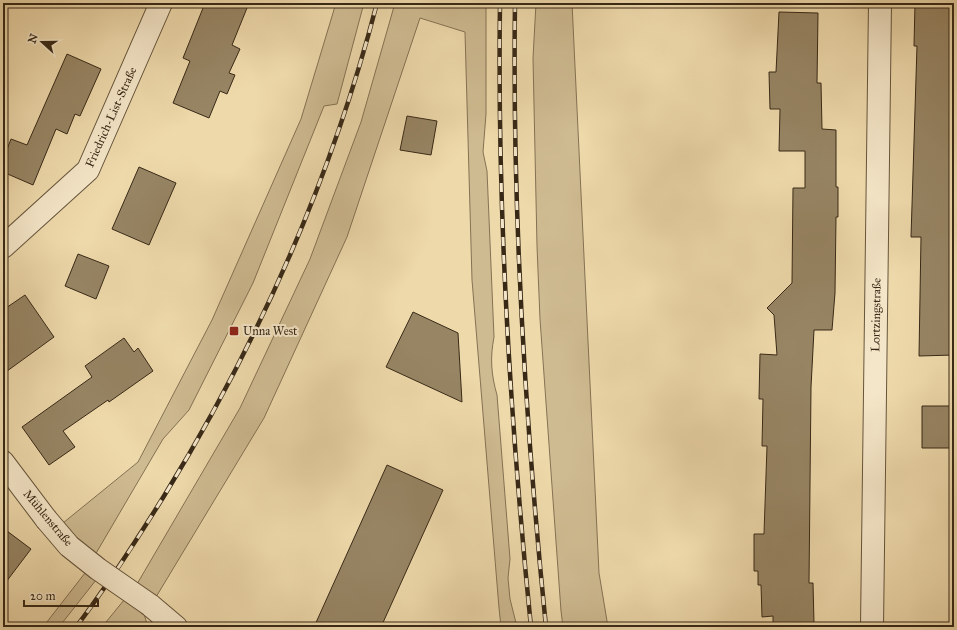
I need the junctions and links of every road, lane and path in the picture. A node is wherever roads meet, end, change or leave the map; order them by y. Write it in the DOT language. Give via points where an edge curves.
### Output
graph roads {
  1 [pos="160,3"];
  2 [pos="880,3"];
  3 [pos="3,247"];
  4 [pos="3,462"];
  5 [pos="176,627"];
  6 [pos="872,627"];
  1 -- 3 [label="street, Friedrich-List-Straße" via="88,170"];
  2 -- 6 [label="street, Lortzingstraße"];
  4 -- 5 [label="street, Mühlenstraße, bridge" via="69,546"];
}
